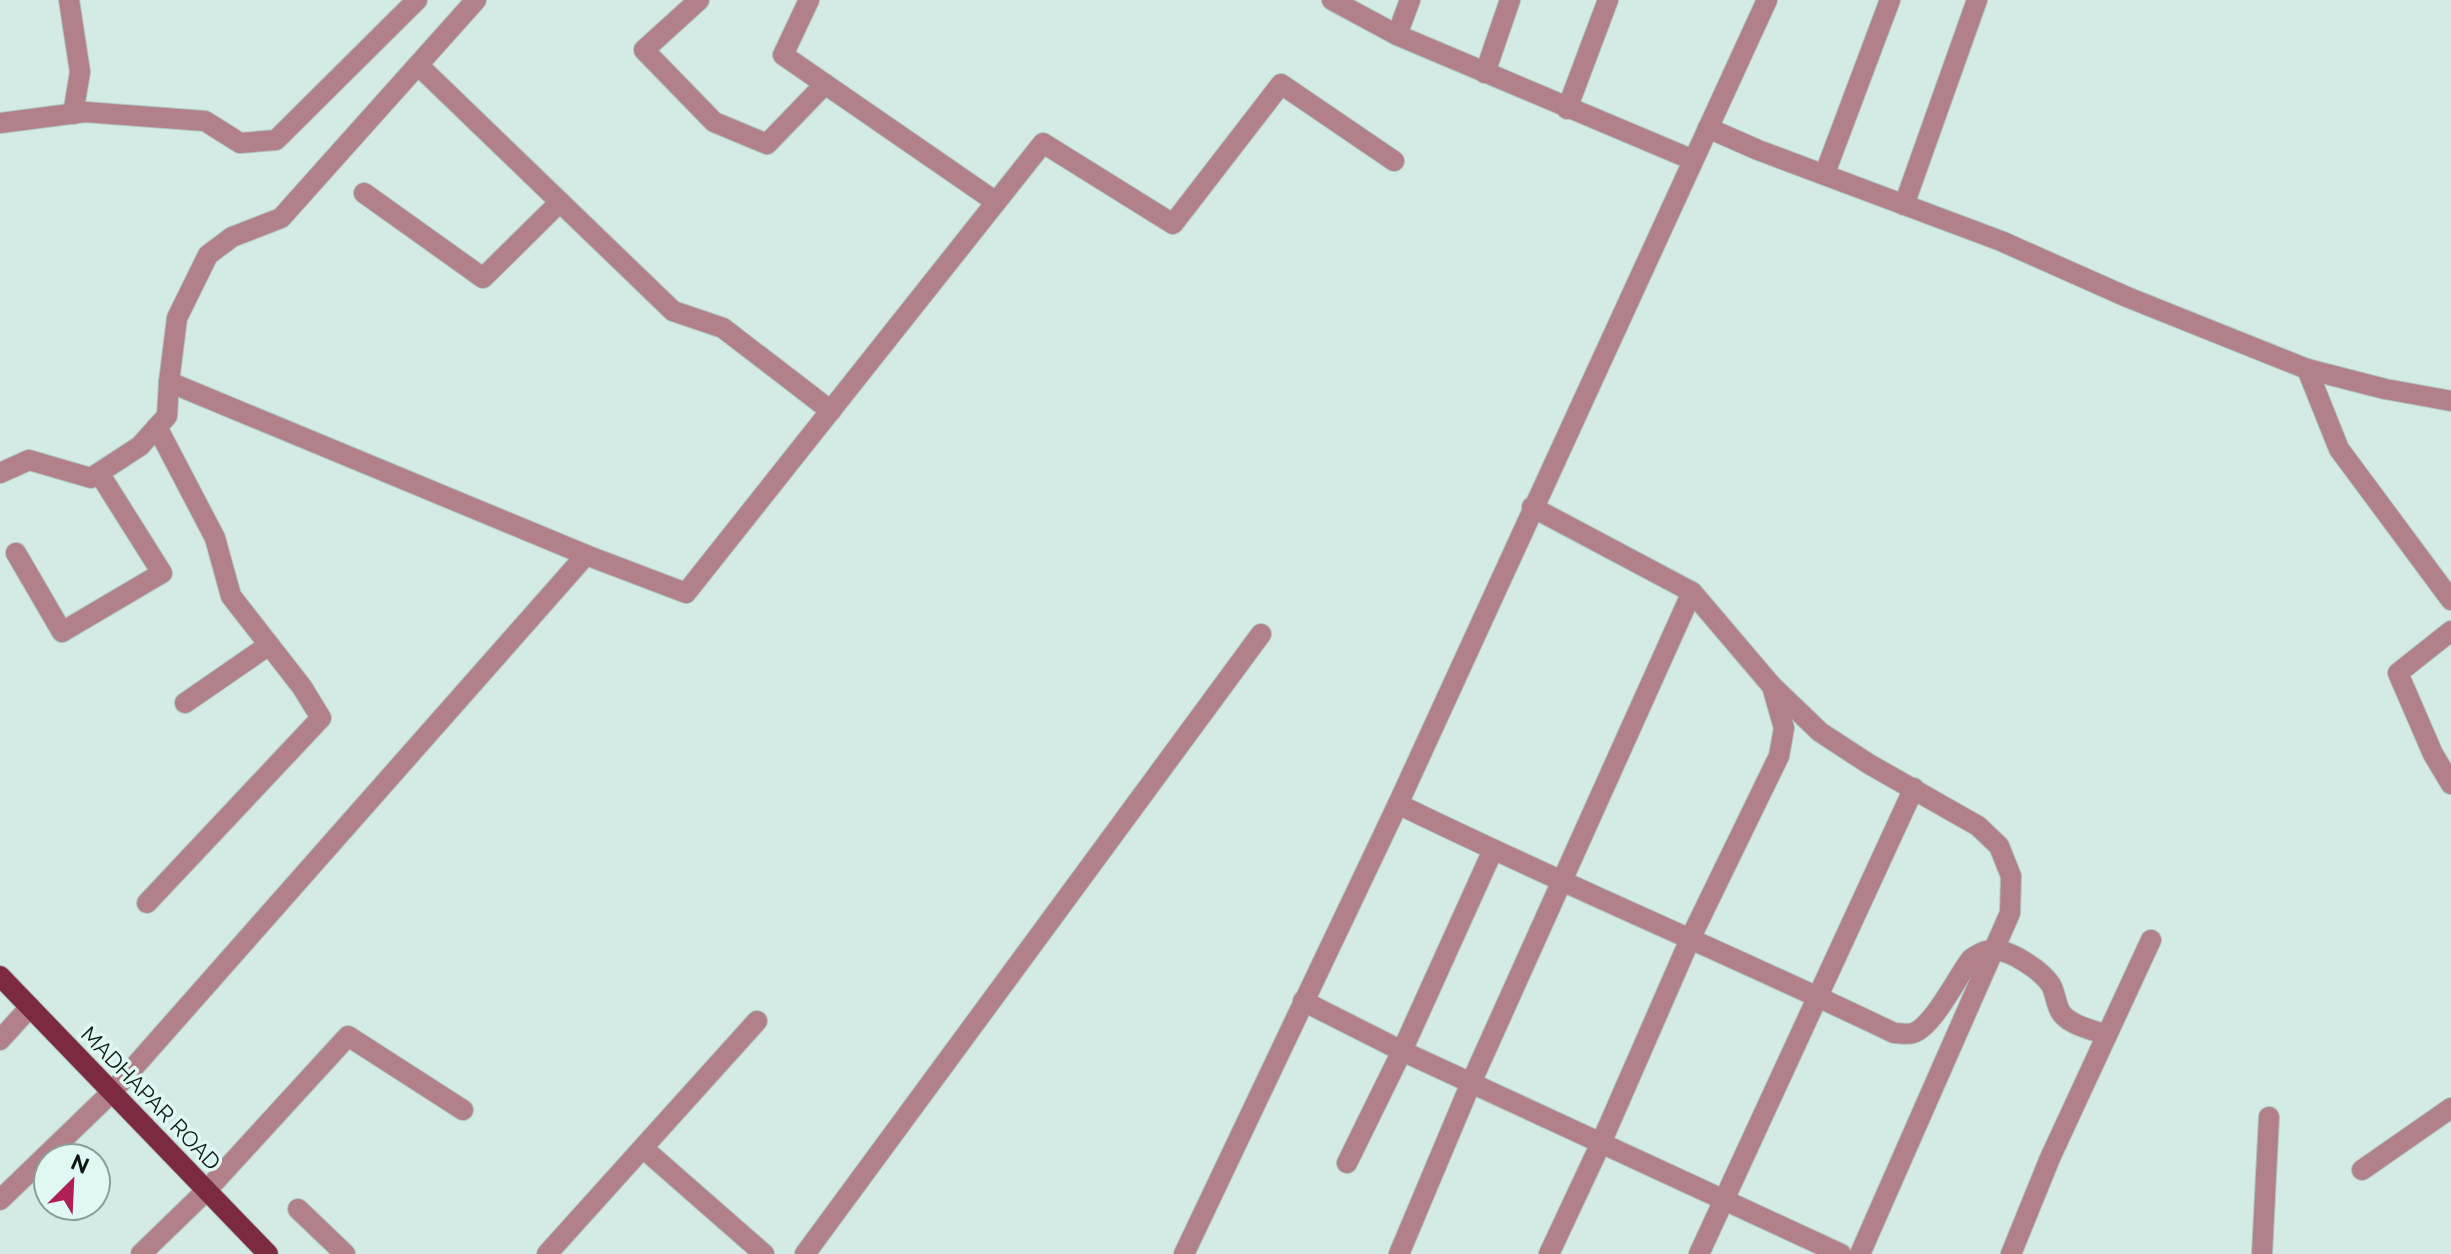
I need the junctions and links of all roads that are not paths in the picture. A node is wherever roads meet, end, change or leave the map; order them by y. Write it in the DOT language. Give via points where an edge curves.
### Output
graph roads {
  1 [pos="69,0"];
  2 [pos="417,0"];
  3 [pos="476,0"];
  4 [pos="699,0"];
  5 [pos="809,0"];
  6 [pos="1332,0"];
  7 [pos="1410,0"];
  8 [pos="1510,0"];
  9 [pos="1608,0"];
  10 [pos="1767,0"];
  11 [pos="1890,0"];
  12 [pos="1977,0"];
  13 [pos="1397,35"];
  14 [pos="418,65"];
  15 [pos="1485,73"];
  16 [pos="825,84"];
  17 [pos="1567,109"];
  18 [pos="73,114"];
  19 [pos="0,123"];
  20 [pos="1708,128"];
  21 [pos="1693,160"];
  22 [pos="1394,161"];
  23 [pos="1825,173"];
  24 [pos="364,193"];
  25 [pos="560,202"];
  26 [pos="996,202"];
  27 [pos="1904,205"];
  28 [pos="2307,369"];
  29 [pos="169,382"];
  30 [pos="2451,401"];
  31 [pos="831,411"];
  32 [pos="157,427"];
  33 [pos="0,473"];
  34 [pos="99,473"];
  35 [pos="1532,507"];
  36 [pos="16,553"];
  37 [pos="586,555"];
  38 [pos="1692,592"];
  39 [pos="2451,600"];
  40 [pos="2451,631"];
  41 [pos="1261,634"];
  42 [pos="269,645"];
  43 [pos="1772,686"];
  44 [pos="185,703"];
  45 [pos="2451,784"];
  46 [pos="1914,788"];
  47 [pos="1398,804"];
  48 [pos="1493,850"];
  49 [pos="1563,881"];
  50 [pos="147,903"];
  51 [pos="1691,937"];
  52 [pos="2151,940"];
  53 [pos="1994,950"];
  54 [pos="0,977"];
  55 [pos="1818,996"];
  56 [pos="1303,1001"];
  57 [pos="30,1007"];
  58 [pos="757,1021"];
  59 [pos="2107,1035"];
  60 [pos="0,1040"];
  61 [pos="1402,1051"];
  62 [pos="1471,1083"];
  63 [pos="112,1092"];
  64 [pos="2451,1108"];
  65 [pos="463,1110"];
  66 [pos="2269,1117"];
  67 [pos="1601,1143"];
  68 [pos="643,1148"];
  69 [pos="1347,1163"];
  70 [pos="2362,1170"];
  71 [pos="207,1190"];
  72 [pos="0,1200"];
  73 [pos="1725,1200"];
  74 [pos="298,1209"];
  75 [pos="141,1254"];
  76 [pos="268,1254"];
  77 [pos="345,1254"];
  78 [pos="547,1254"];
  79 [pos="764,1254"];
  80 [pos="805,1254"];
  81 [pos="1184,1254"];
  82 [pos="1399,1254"];
  83 [pos="1549,1254"];
  84 [pos="1699,1254"];
  85 [pos="1841,1254"];
  86 [pos="1860,1254"];
  87 [pos="2011,1254"];
  88 [pos="2262,1254"];
  1 -- 18 [label="street" via="80,72"];
  2 -- 18 [label="street" via="276,140 240,143 205,121"];
  3 -- 14 [label="street"];
  4 -- 16 [label="street" via="644,50 714,122 767,144"];
  5 -- 16 [label="street" via="783,55"];
  6 -- 13 [label="street"];
  7 -- 13 [label="street"];
  8 -- 15 [label="street"];
  9 -- 17 [label="street"];
  10 -- 20 [label="street"];
  11 -- 23 [label="street"];
  12 -- 27 [label="street"];
  13 -- 15 [label="street"];
  14 -- 25 [label="street"];
  14 -- 29 [label="street" via="281,218 232,237 208,255 177,318"];
  15 -- 17 [label="street"];
  16 -- 26 [label="street"];
  17 -- 21 [label="street"];
  18 -- 19 [label="street"];
  20 -- 21 [label="street"];
  20 -- 23 [label="street"];
  21 -- 35 [label="street"];
  22 -- 26 [label="street" via="1281,84 1173,224 1043,143"];
  23 -- 27 [label="street"];
  24 -- 25 [label="street" via="483,278"];
  25 -- 31 [label="street" via="673,311 723,328"];
  26 -- 31 [label="street"];
  27 -- 28 [label="street"];
  28 -- 30 [label="street"];
  28 -- 39 [label="street" via="2339,449"];
  29 -- 32 [label="street" via="167,416"];
  29 -- 37 [label="street"];
  31 -- 37 [label="street" via="686,593"];
  32 -- 34 [label="street" via="140,446"];
  32 -- 42 [label="street" via="215,538 231,596"];
  33 -- 34 [label="street" via="29,460 91,478"];
  34 -- 36 [label="street" via="162,573 62,632"];
  35 -- 38 [label="street"];
  35 -- 47 [label="street"];
  37 -- 63 [label="street"];
  38 -- 43 [label="street"];
  38 -- 49 [label="street"];
  40 -- 45 [label="street" via="2398,673"];
  41 -- 80 [label="street"];
  42 -- 44 [label="street"];
  42 -- 50 [label="street" via="321,718"];
  43 -- 46 [label="street" via="1820,732"];
  43 -- 51 [label="street" via="1784,728 1779,756"];
  46 -- 53 [label="street" via="1978,826 1999,846 2011,876 2010,913"];
  46 -- 55 [label="street"];
  47 -- 48 [label="street"];
  47 -- 56 [label="street"];
  48 -- 49 [label="street"];
  48 -- 61 [label="street"];
  49 -- 51 [label="street"];
  49 -- 62 [label="street"];
  51 -- 55 [label="street"];
  51 -- 67 [label="street"];
  52 -- 59 [label="street"];
  53 -- 55 [label="street" via="1971,959 1932,1017 1910,1035 1894,1033"];
  53 -- 59 [label="street" via="2039,971 2069,1021"];
  53 -- 86 [label="street"];
  54 -- 57 [label="main road, MADHAPAR ROAD"];
  55 -- 73 [label="street"];
  56 -- 61 [label="street"];
  56 -- 81 [label="street"];
  57 -- 60 [label="street"];
  57 -- 63 [label="main road, MADHAPAR ROAD"];
  58 -- 68 [label="street"];
  59 -- 87 [label="street"];
  61 -- 62 [label="street"];
  61 -- 69 [label="street"];
  62 -- 67 [label="street"];
  62 -- 82 [label="street"];
  63 -- 71 [label="main road, MADHAPAR ROAD"];
  63 -- 72 [label="street"];
  64 -- 70 [label="street"];
  65 -- 71 [label="street" via="348,1036"];
  66 -- 88 [label="street"];
  67 -- 73 [label="street"];
  67 -- 83 [label="street"];
  68 -- 78 [label="street"];
  68 -- 79 [label="street"];
  71 -- 75 [label="street"];
  71 -- 76 [label="main road, MADHAPAR ROAD"];
  73 -- 84 [label="street"];
  73 -- 85 [label="street"];
  74 -- 77 [label="street"];
}
